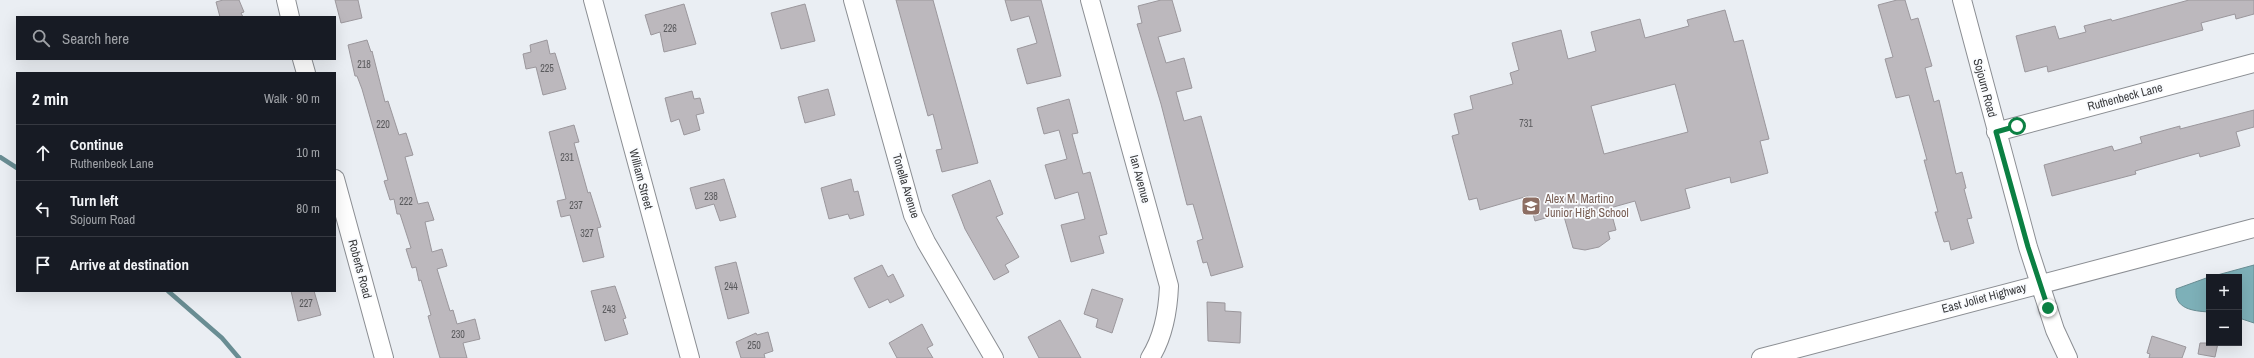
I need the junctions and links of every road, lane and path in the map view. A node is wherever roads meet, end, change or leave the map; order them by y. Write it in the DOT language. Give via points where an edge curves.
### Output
graph roads {
  1 [pos="286,0"];
  2 [pos="593,0"];
  3 [pos="853,0"];
  4 [pos="1090,0"];
  5 [pos="1962,0"];
  6 [pos="290,16"];
  7 [pos="302,60"];
  8 [pos="2254,63"];
  9 [pos="306,72"];
  10 [pos="1996,132"];
  11 [pos="336,183"];
  12 [pos="2254,228"];
  13 [pos="2039,284"];
  14 [pos="384,358"];
  15 [pos="690,358"];
  16 [pos="994,358"];
  17 [pos="1150,358"];
  18 [pos="1761,358"];
  19 [pos="2068,358"];
  1 -- 6 [label="street"];
  2 -- 15 [label="street, William Street"];
  3 -- 16 [label="street, Tonella Avenue" via="914,215 926,242"];
  4 -- 17 [label="street, Ian Avenue" via="1169,286 1168,307 1159,344"];
  5 -- 10 [label="street, Sojourn Road"];
  7 -- 9 [label="street"];
  8 -- 10 [label="street, Ruthenbeck Lane"];
  10 -- 13 [label="street, Sojourn Road"];
  11 -- 14 [label="street, Roberts Road"];
  12 -- 13 [label="street, East Joliet Highway"];
  13 -- 18 [label="street, East Joliet Highway"];
  13 -- 19 [label="street, Sojourn Road"];
}
